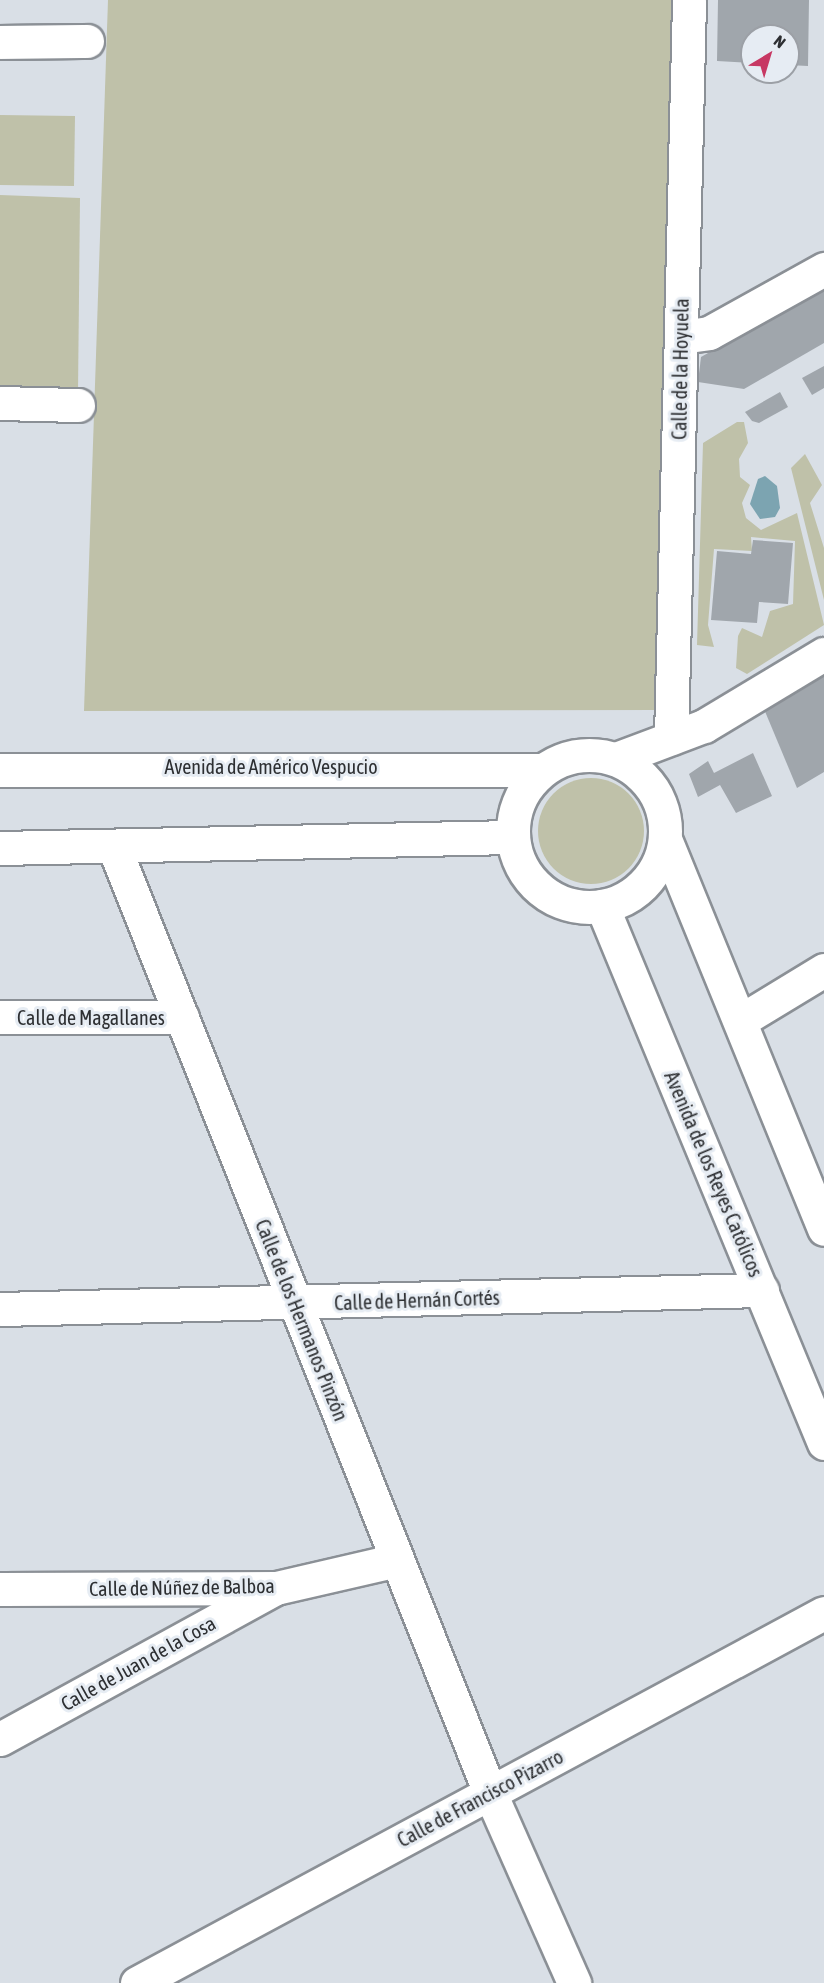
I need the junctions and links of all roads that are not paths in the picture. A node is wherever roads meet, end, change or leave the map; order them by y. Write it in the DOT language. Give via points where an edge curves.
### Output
graph roads {
  1 [pos="689,0"];
  2 [pos="87,41"];
  3 [pos="0,42"];
  4 [pos="824,269"];
  5 [pos="681,337"];
  6 [pos="0,403"];
  7 [pos="78,405"];
  8 [pos="824,654"];
  9 [pos="671,738"];
  10 [pos="616,759"];
  11 [pos="0,770"];
  12 [pos="542,770"];
  13 [pos="513,837"];
  14 [pos="666,839"];
  15 [pos="114,847"];
  16 [pos="0,848"];
  17 [pos="602,906"];
  18 [pos="824,970"];
  19 [pos="0,1017"];
  20 [pos="182,1017"];
  21 [pos="740,1021"];
  22 [pos="824,1229"];
  23 [pos="762,1290"];
  24 [pos="296,1303"];
  25 [pos="0,1309"];
  26 [pos="824,1443"];
  27 [pos="397,1560"];
  28 [pos="276,1588"];
  29 [pos="0,1589"];
  30 [pos="824,1613"];
  31 [pos="0,1739"];
  32 [pos="490,1793"];
  33 [pos="136,1983"];
  34 [pos="574,1983"];
  1 -- 5 [label="street, Calle de la Hoyuela"];
  2 -- 3 [label="street"];
  4 -- 5 [label="street" via="709,333"];
  5 -- 9 [label="street, Calle de la Hoyuela"];
  6 -- 7 [label="street"];
  8 -- 9 [label="street" via="704,726"];
  9 -- 10 [label="street"];
  10 -- 12 [label="street" via="590,754"];
  10 -- 14 [label="street" via="655,791"];
  11 -- 12 [label="street, Avenida de Américo Vespucio"];
  12 -- 13 [label="street" via="525,789"];
  13 -- 15 [label="street"];
  13 -- 17 [label="street" via="519,863 547,893 577,906"];
  14 -- 17 [label="street" via="645,883"];
  14 -- 21 [label="street"];
  15 -- 16 [label="street"];
  15 -- 20 [label="street, Calle de los Hermanos Pinzón"];
  17 -- 23 [label="street, Avenida de los Reyes Católicos"];
  18 -- 21 [label="street"];
  19 -- 20 [label="street, Calle de Magallanes"];
  20 -- 24 [label="street, Calle de los Hermanos Pinzón"];
  21 -- 22 [label="street"];
  23 -- 24 [label="street, Calle de Hernán Cortés"];
  23 -- 26 [label="street, Avenida de los Reyes Católicos"];
  24 -- 25 [label="street, Calle de Hernán Cortés"];
  24 -- 27 [label="street, Calle de los Hermanos Pinzón"];
  27 -- 28 [label="street, Calle de Núñez de Balboa"];
  27 -- 32 [label="street, Calle de los Hermanos Pinzón"];
  28 -- 29 [label="street, Calle de Núñez de Balboa"];
  28 -- 31 [label="street, Calle de Juan de la Cosa"];
  30 -- 32 [label="street, Calle de Francisco Pizarro"];
  32 -- 33 [label="street, Calle de Francisco Pizarro"];
  32 -- 34 [label="street, Calle de los Hermanos Pinzón"];
}
